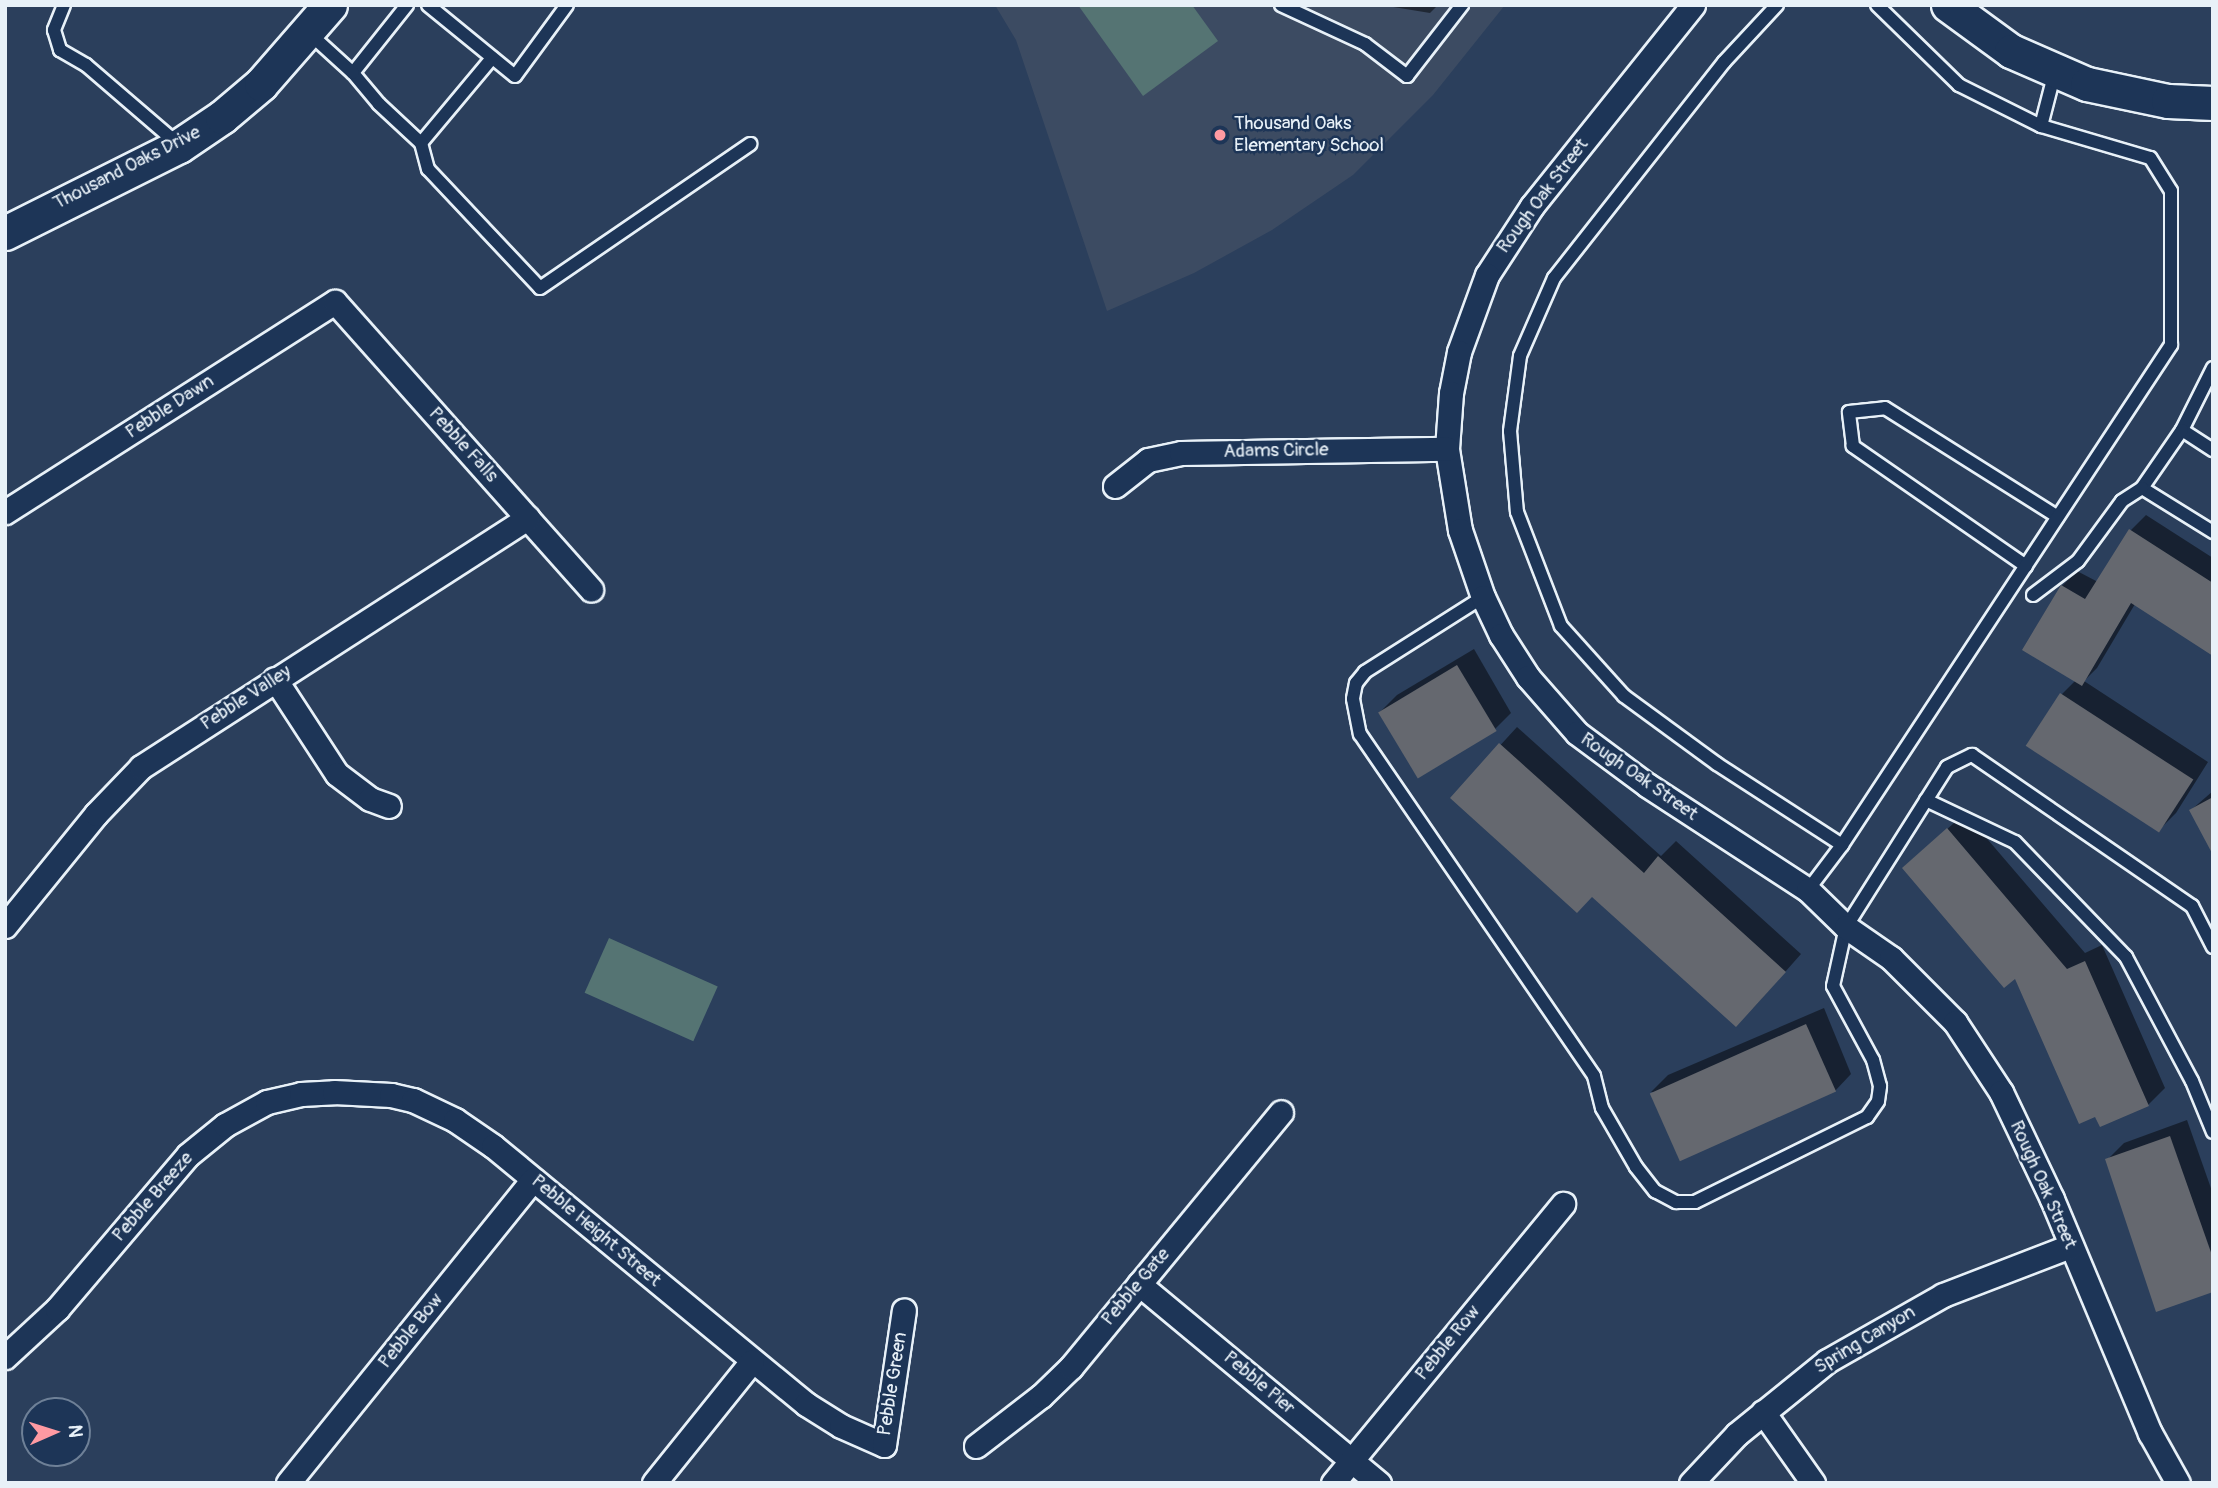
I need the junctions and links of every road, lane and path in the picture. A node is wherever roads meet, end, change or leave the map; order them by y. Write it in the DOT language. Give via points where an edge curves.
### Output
graph roads {
  1 [pos="64,5"];
  2 [pos="330,5"];
  3 [pos="407,5"];
  4 [pos="428,5"];
  5 [pos="567,5"];
  6 [pos="1281,5"];
  7 [pos="1462,5"];
  8 [pos="1693,5"];
  9 [pos="1777,5"];
  10 [pos="1877,5"];
  11 [pos="1948,5"];
  12 [pos="308,32"];
  13 [pos="492,58"];
  14 [pos="2055,72"];
  15 [pos="353,73"];
  16 [pos="2213,103"];
  17 [pos="2041,126"];
  18 [pos="421,143"];
  19 [pos="750,144"];
  20 [pos="179,146"];
  21 [pos="5,233"];
  22 [pos="335,302"];
  23 [pos="2213,368"];
  24 [pos="2182,430"];
  25 [pos="1447,449"];
  26 [pos="2213,450"];
  27 [pos="1115,486"];
  28 [pos="2142,488"];
  29 [pos="5,512"];
  30 [pos="528,517"];
  31 [pos="2058,517"];
  32 [pos="2213,532"];
  33 [pos="2026,566"];
  34 [pos="591,589"];
  35 [pos="2033,595"];
  36 [pos="1483,597"];
  37 [pos="275,679"];
  38 [pos="1926,800"];
  39 [pos="389,806"];
  40 [pos="1842,845"];
  41 [pos="1808,890"];
  42 [pos="5,926"];
  43 [pos="1846,927"];
  44 [pos="2209,932"];
  45 [pos="2213,947"];
  46 [pos="334,1092"];
  47 [pos="1281,1112"];
  48 [pos="2212,1130"];
  49 [pos="533,1179"];
  50 [pos="1563,1204"];
  51 [pos="2070,1246"];
  52 [pos="1139,1284"];
  53 [pos="904,1310"];
  54 [pos="5,1357"];
  55 [pos="752,1361"];
  56 [pos="1763,1412"];
  57 [pos="834,1422"];
  58 [pos="976,1446"];
  59 [pos="1352,1460"];
  60 [pos="288,1483"];
  61 [pos="654,1483"];
  62 [pos="1333,1483"];
  63 [pos="1379,1483"];
  64 [pos="1690,1483"];
  65 [pos="1813,1483"];
  66 [pos="2178,1483"];
  1 -- 20 [label="lane" via="54,30 60,51 86,65"];
  2 -- 12 [label="main road, Thousand Oaks Drive"];
  3 -- 15 [label="lane"];
  4 -- 13 [label="lane"];
  5 -- 13 [label="lane" via="515,76"];
  6 -- 7 [label="lane" via="1364,44 1407,76"];
  8 -- 25 [label="street, Rough Oak Street" via="1532,206 1488,275 1459,352"];
  9 -- 40 [label="lane" via="1724,62 1554,278 1520,356 1510,431 1517,512 1562,626 1624,696 1717,764"];
  10 -- 17 [label="lane" via="1959,85"];
  11 -- 14 [label="main road" via="2011,51"];
  12 -- 15 [label="lane"];
  12 -- 20 [label="main road, Thousand Oaks Drive" via="261,84"];
  13 -- 18 [label="lane"];
  14 -- 16 [label="main road" via="2127,95"];
  14 -- 17 [label="lane"];
  15 -- 18 [label="lane"];
  17 -- 31 [label="lane" via="2150,158 2171,191 2171,345"];
  18 -- 19 [label="lane" via="428,169 540,288"];
  20 -- 21 [label="main road, Thousand Oaks Drive"];
  22 -- 29 [label="street, Pebble Dawn"];
  22 -- 30 [label="street, Pebble Falls"];
  23 -- 24 [label="lane"];
  24 -- 26 [label="lane"];
  24 -- 28 [label="lane"];
  25 -- 27 [label="street, Adams Circle" via="1181,453 1149,460"];
  25 -- 36 [label="street, Rough Oak Street" via="1460,530"];
  28 -- 32 [label="lane"];
  28 -- 35 [label="lane" via="2122,501 2078,561"];
  30 -- 34 [label="street, Pebble Falls"];
  30 -- 37 [label="street, Pebble Valley"];
  31 -- 33 [label="lane"];
  31 -- 33 [label="lane" via="1885,408 1849,412 1853,446"];
  33 -- 40 [label="lane"];
  36 -- 41 [label="street, Rough Oak Street" via="1528,677 1577,733 1647,785"];
  36 -- 43 [label="lane" via="1365,672 1356,683 1353,713 1370,750 1594,1076 1602,1108 1655,1191 1676,1202 1695,1202 1867,1117 1878,1101 1880,1086 1873,1060 1833,986"];
  37 -- 39 [label="street" via="337,774 370,799"];
  37 -- 42 [label="street, Pebble Valley" via="141,767 96,814"];
  38 -- 43 [label="lane"];
  38 -- 44 [label="lane" via="1947,767 1972,755 2192,906"];
  38 -- 48 [label="lane" via="2015,842 2126,957 2192,1081"];
  40 -- 41 [label="lane"];
  41 -- 43 [label="street, Rough Oak Street"];
  43 -- 51 [label="street, Rough Oak Street" via="1891,958 1924,989 1981,1059 2052,1199"];
  44 -- 45 [label="lane"];
  46 -- 49 [label="street, Pebble Height Street" via="413,1100 493,1146"];
  46 -- 54 [label="street, Pebble Breeze" via="267,1102 225,1125 188,1155 57,1309"];
  47 -- 52 [label="street, Pebble Gate"];
  49 -- 55 [label="street, Pebble Height Street"];
  49 -- 60 [label="street, Pebble Bow"];
  50 -- 59 [label="street, Pebble Row"];
  51 -- 56 [label="street, Spring Canyon" via="1943,1295 1888,1324 1827,1362"];
  51 -- 66 [label="street, Rough Oak Street" via="2150,1433"];
  52 -- 58 [label="street, Pebble Gate" via="1041,1396"];
  52 -- 59 [label="street, Pebble Pier"];
  53 -- 57 [label="street, Pebble Green" via="884,1445"];
  55 -- 57 [label="street, Pebble Height Street"];
  55 -- 61 [label="street"];
  56 -- 64 [label="street, Spring Canyon"];
  56 -- 65 [label="street"];
  59 -- 62 [label="street, Pebble Row"];
  59 -- 63 [label="street, Pebble Pier"];
}
